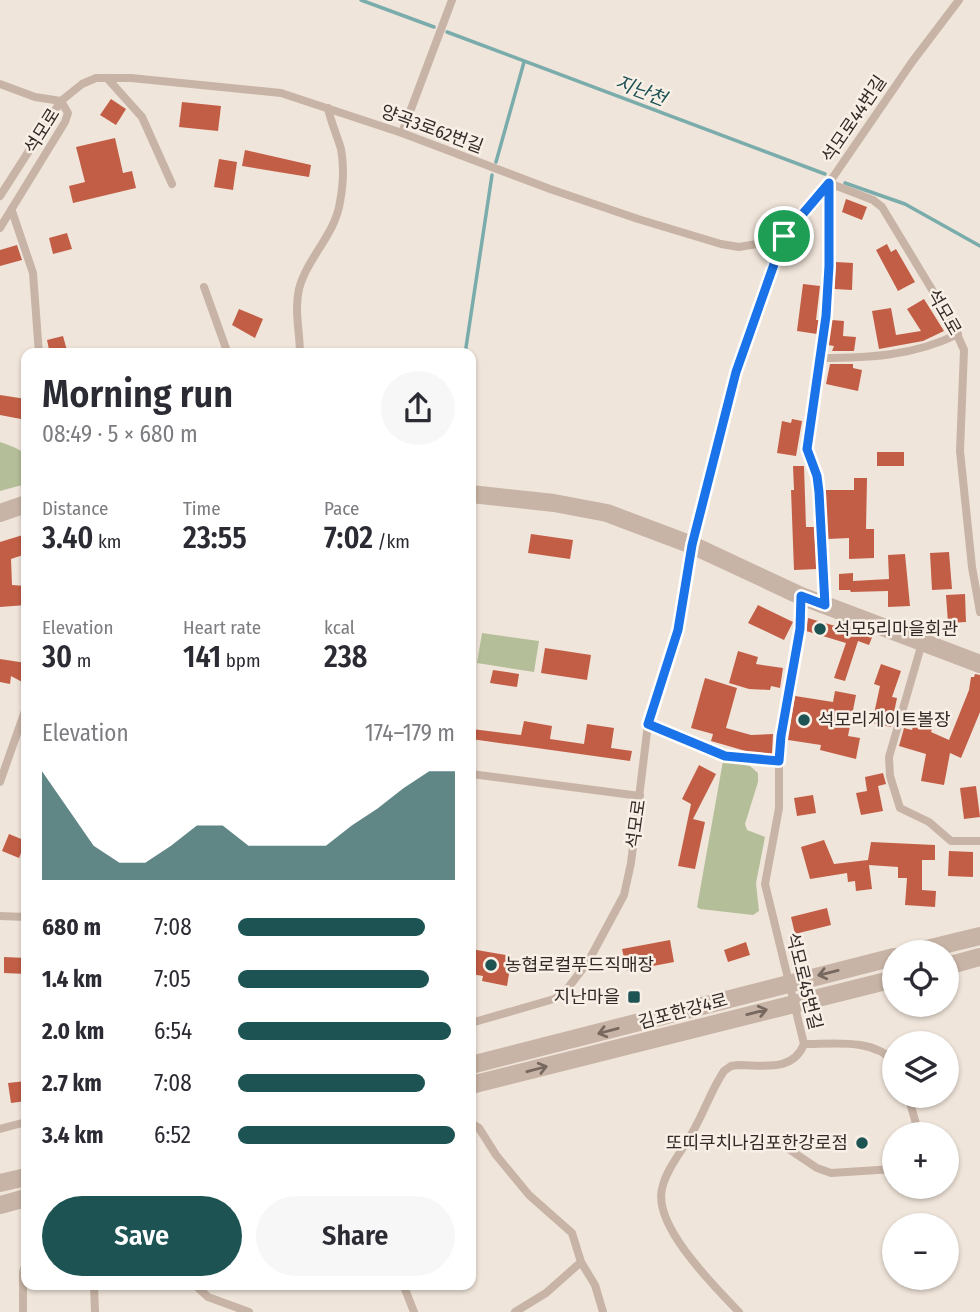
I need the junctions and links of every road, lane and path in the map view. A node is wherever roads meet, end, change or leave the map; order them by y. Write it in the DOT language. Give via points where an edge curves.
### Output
graph roads {
  1 [pos="453,0"];
  2 [pos="957,0"];
  3 [pos="107,78"];
  4 [pos="0,84"];
  5 [pos="61,101"];
  6 [pos="328,108"];
  7 [pos="402,133"];
  8 [pos="829,183"];
  9 [pos="172,184"];
  10 [pos="0,197"];
  11 [pos="12,211"];
  12 [pos="0,228"];
  13 [pos="784,236"];
  14 [pos="204,287"];
  15 [pos="958,334"];
  16 [pos="39,348"];
  17 [pos="226,348"];
  18 [pos="300,348"];
  19 [pos="821,358"];
  20 [pos="476,495"];
  21 [pos="21,507"];
  22 [pos="0,513"];
  23 [pos="692,545"];
  24 [pos="801,596"];
  25 [pos="825,605"];
  26 [pos="980,612"];
  27 [pos="922,643"];
  28 [pos="980,664"];
  29 [pos="21,722"];
  30 [pos="648,724"];
  31 [pos="779,761"];
  32 [pos="476,775"];
  33 [pos="0,782"];
  34 [pos="640,796"];
  35 [pos="980,841"];
  36 [pos="0,916"];
  37 [pos="21,916"];
  38 [pos="980,936"];
  39 [pos="959,941"];
  40 [pos="980,957"];
  41 [pos="882,960"];
  42 [pos="959,963"];
  43 [pos="882,982"];
  44 [pos="788,983"];
  45 [pos="794,1003"];
  46 [pos="476,1022"];
  47 [pos="804,1044"];
  48 [pos="882,1052"];
  49 [pos="476,1064"];
  50 [pos="476,1084"];
  51 [pos="21,1126"];
  52 [pos="476,1126"];
  53 [pos="0,1129"];
  54 [pos="775,1140"];
  55 [pos="882,1170"];
  56 [pos="21,1178"];
  57 [pos="0,1183"];
  58 [pos="21,1199"];
  59 [pos="0,1205"];
  60 [pos="581,1262"];
  61 [pos="23,1290"];
  62 [pos="94,1290"];
  63 [pos="200,1290"];
  64 [pos="405,1290"];
  65 [pos="23,1312"];
  66 [pos="94,1312"];
  67 [pos="249,1312"];
  68 [pos="414,1312"];
  69 [pos="515,1312"];
  70 [pos="603,1312"];
  71 [pos="739,1312"];
  1 -- 7 [label="lane"];
  2 -- 8 [label="lane, 석모로44번길"];
  3 -- 5 [label="lane, 양곡3로62번길" via="82,84"];
  3 -- 6 [label="lane, 양곡3로62번길" via="269,91"];
  3 -- 9 [label="lane" via="142,117"];
  4 -- 5 [label="lane"];
  5 -- 10 [label="lane, 석모로"];
  5 -- 11 [label="lane" via="67,118"];
  6 -- 7 [label="lane, 양곡3로62번길"];
  6 -- 18 [label="lane" via="341,152 340,203 299,289"];
  7 -- 13 [label="lane, 양곡3로62번길" via="562,193 721,244 739,247"];
  8 -- 13 [label="lane"];
  8 -- 15 [label="lane, 석모로" via="882,207"];
  8 -- 19 [label="lane, 석모로44번길" via="829,266"];
  11 -- 12 [label="lane"];
  11 -- 16 [label="lane" via="33,273"];
  13 -- 23 [label="lane, 석모로" via="736,372"];
  14 -- 17 [label="lane"];
  15 -- 19 [label="lane" via="911,351"];
  15 -- 26 [label="lane, 석모로" via="966,358 960,451"];
  19 -- 25 [label="lane, 석모로44번길" via="807,449 819,492"];
  20 -- 23 [label="street" via="582,507"];
  21 -- 22 [label="street"];
  23 -- 24 [label="street"];
  23 -- 30 [label="lane, 석모로" via="678,630"];
  24 -- 25 [label="street"];
  24 -- 31 [label="lane, 석모로45번길"];
  25 -- 27 [label="street"];
  27 -- 28 [label="street"];
  27 -- 35 [label="lane" via="889,757 898,804 951,841"];
  29 -- 33 [label="lane"];
  30 -- 31 [label="lane" via="725,756"];
  30 -- 34 [label="lane, 석모로"];
  31 -- 44 [label="lane, 석모로45번길" via="779,808 765,884"];
  32 -- 34 [label="lane"];
  34 -- 46 [label="lane, 석모로" via="624,895 574,983 554,999"];
  36 -- 37 [label="lane"];
  38 -- 39 [label="street"];
  40 -- 42 [label="street"];
  41 -- 44 [label="street, 김포한강4로, one-way"];
  43 -- 45 [label="street, 김포한강4로"];
  44 -- 45 [label="lane, 석모로45번길"];
  44 -- 49 [label="street, 김포한강4로, one-way"];
  45 -- 47 [label="lane, 석모로45번길"];
  50 -- 45 [label="street, 김포한강4로, one-way"];
  47 -- 48 [label="lane" via="863,1046"];
  47 -- 71 [label="lane, 석모로45번길" via="800,1055 787,1063 738,1065 724,1071 662,1188 665,1216 685,1253"];
  51 -- 53 [label="lane"];
  52 -- 60 [label="lane" via="529,1195 572,1233"];
  54 -- 55 [label="lane" via="831,1173"];
  56 -- 57 [label="street"];
  58 -- 59 [label="street"];
  60 -- 69 [label="lane" via="546,1293"];
  60 -- 70 [label="lane" via="595,1285"];
  61 -- 65 [label="lane"];
  62 -- 66 [label="lane"];
  63 -- 67 [label="lane"];
  64 -- 68 [label="lane"];
}
